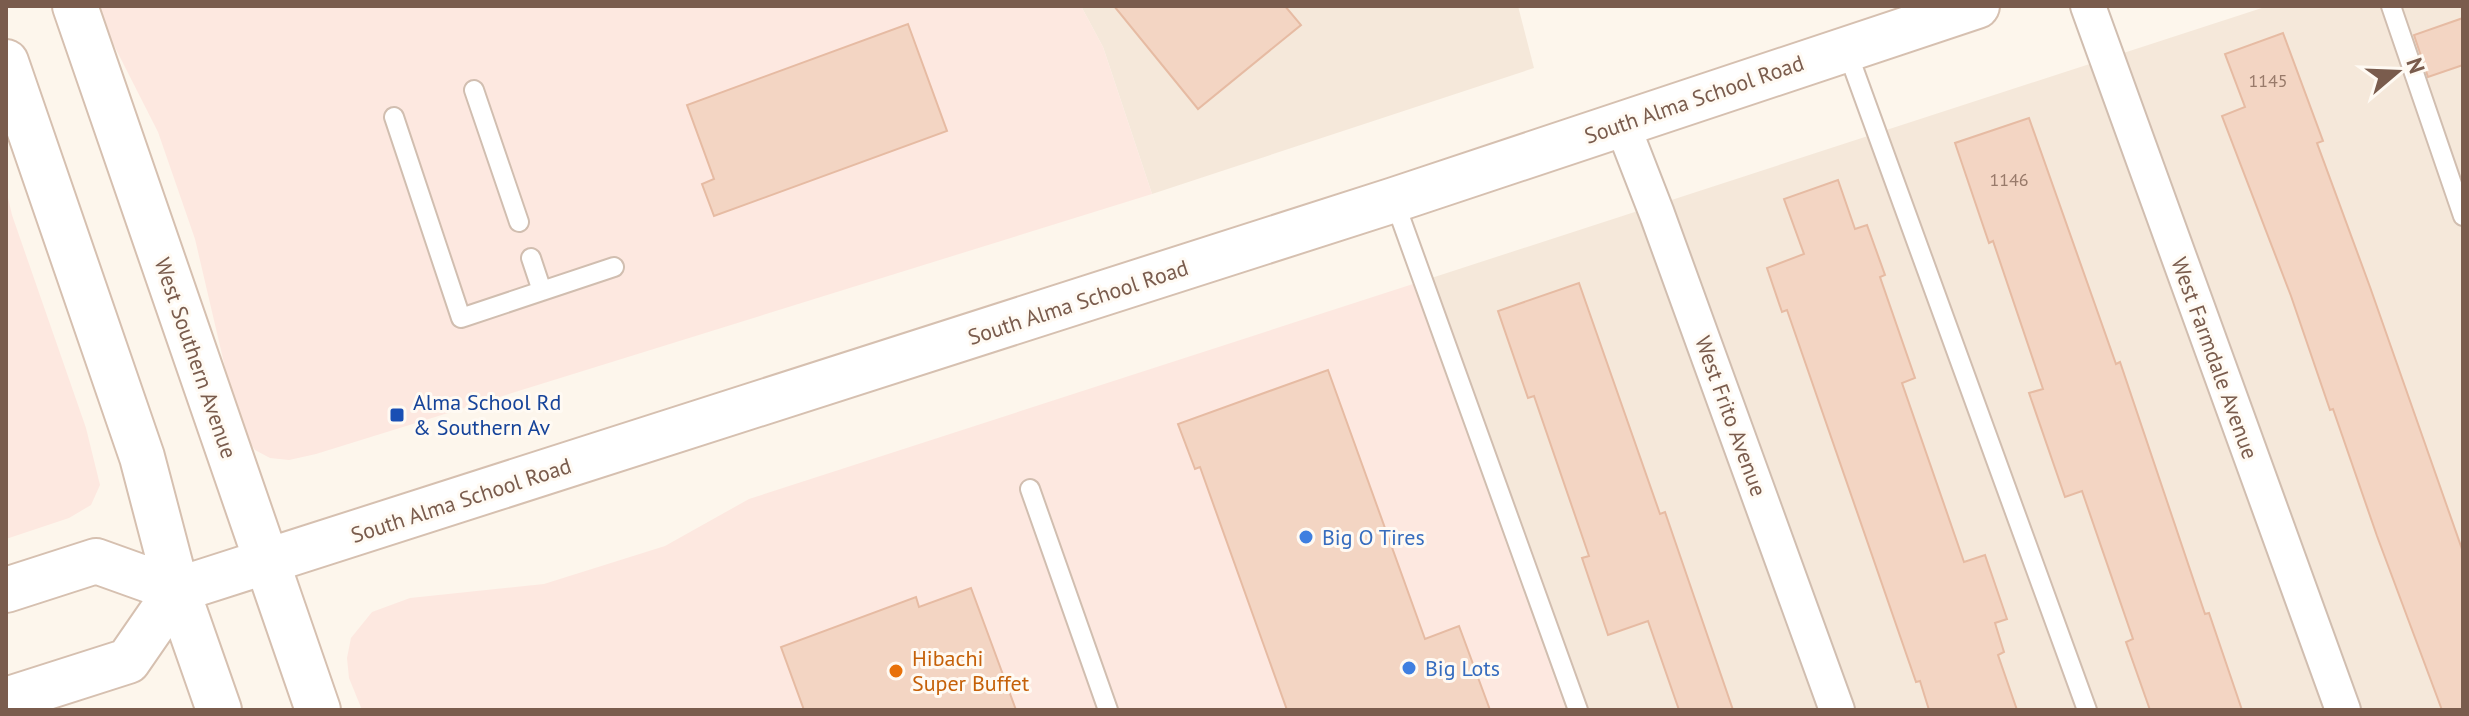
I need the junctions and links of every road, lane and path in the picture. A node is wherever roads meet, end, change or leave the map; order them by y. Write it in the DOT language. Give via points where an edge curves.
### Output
graph roads {
  1 [pos="75,6"];
  2 [pos="1977,6"];
  3 [pos="2088,6"];
  4 [pos="2391,6"];
  5 [pos="1846,48"];
  6 [pos="6,62"];
  7 [pos="474,90"];
  8 [pos="394,117"];
  9 [pos="1622,124"];
  10 [pos="1394,200"];
  11 [pos="2463,216"];
  12 [pos="519,222"];
  13 [pos="531,258"];
  14 [pos="614,267"];
  15 [pos="542,291"];
  16 [pos="1030,489"];
  17 [pos="266,562"];
  18 [pos="6,590"];
  19 [pos="177,590"];
  20 [pos="6,700"];
  21 [pos="219,710"];
  22 [pos="318,710"];
  23 [pos="1108,710"];
  24 [pos="1578,710"];
  25 [pos="1837,710"];
  26 [pos="2087,710"];
  27 [pos="2343,710"];
  1 -- 17 [label="main road, West Southern Avenue"];
  2 -- 5 [label="main road, South Alma School Road"];
  3 -- 27 [label="street, West Farmdale Avenue"];
  4 -- 11 [label="lane"];
  5 -- 9 [label="main road, South Alma School Road"];
  5 -- 26 [label="lane"];
  6 -- 19 [label="main road" via="142,457"];
  7 -- 12 [label="lane"];
  8 -- 15 [label="lane" via="461,318"];
  9 -- 10 [label="main road, South Alma School Road"];
  9 -- 25 [label="street, West Frito Avenue"];
  10 -- 17 [label="main road, South Alma School Road"];
  10 -- 24 [label="lane"];
  13 -- 15 [label="lane"];
  14 -- 15 [label="lane"];
  16 -- 23 [label="lane"];
  17 -- 19 [label="main road, South Alma School Road"];
  17 -- 22 [label="main road, West Southern Avenue"];
  18 -- 19 [label="main road" via="96,561"];
  19 -- 20 [label="main road" via="128,661"];
  19 -- 21 [label="main road"];
}
